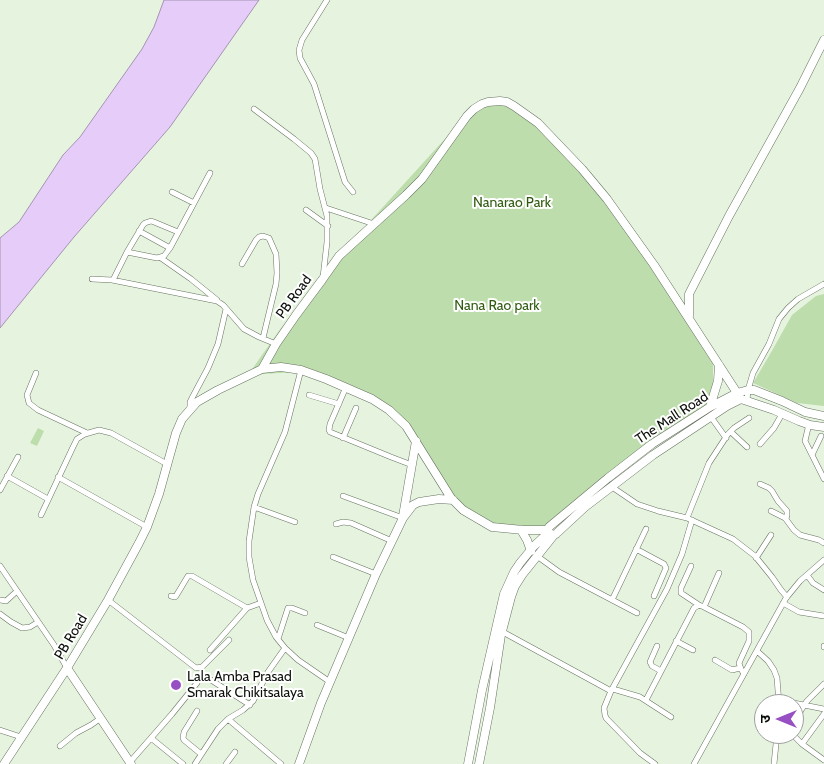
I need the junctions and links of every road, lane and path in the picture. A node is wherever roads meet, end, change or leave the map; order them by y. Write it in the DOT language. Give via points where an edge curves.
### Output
graph roads {
  1 [pos="327,0"];
  2 [pos="824,40"];
  3 [pos="254,109"];
  4 [pos="210,173"];
  5 [pos="172,192"];
  6 [pos="353,192"];
  7 [pos="194,203"];
  8 [pos="326,208"];
  9 [pos="306,210"];
  10 [pos="374,224"];
  11 [pos="328,226"];
  12 [pos="140,231"];
  13 [pos="178,232"];
  14 [pos="170,248"];
  15 [pos="127,252"];
  16 [pos="161,258"];
  17 [pos="242,264"];
  18 [pos="92,279"];
  19 [pos="113,280"];
  20 [pos="322,280"];
  21 [pos="824,284"];
  22 [pos="673,294"];
  23 [pos="689,294"];
  24 [pos="217,300"];
  25 [pos="226,309"];
  26 [pos="690,320"];
  27 [pos="263,338"];
  28 [pos="275,346"];
  29 [pos="719,365"];
  30 [pos="281,367"];
  31 [pos="262,369"];
  32 [pos="301,370"];
  33 [pos="36,373"];
  34 [pos="346,387"];
  35 [pos="748,390"];
  36 [pos="309,395"];
  37 [pos="742,397"];
  38 [pos="338,404"];
  39 [pos="710,407"];
  40 [pos="356,408"];
  41 [pos="190,409"];
  42 [pos="782,414"];
  43 [pos="710,416"];
  44 [pos="824,416"];
  45 [pos="749,418"];
  46 [pos="809,424"];
  47 [pos="824,427"];
  48 [pos="731,432"];
  49 [pos="88,433"];
  50 [pos="821,436"];
  51 [pos="343,438"];
  52 [pos="726,438"];
  53 [pos="416,441"];
  54 [pos="760,444"];
  55 [pos="747,447"];
  56 [pos="812,455"];
  57 [pos="18,457"];
  58 [pos="167,464"];
  59 [pos="412,464"];
  60 [pos="8,476"];
  61 [pos="58,477"];
  62 [pos="824,479"];
  63 [pos="760,484"];
  64 [pos="612,487"];
  65 [pos="0,490"];
  66 [pos="343,496"];
  67 [pos="48,499"];
  68 [pos="453,500"];
  69 [pos="254,507"];
  70 [pos="771,511"];
  71 [pos="41,515"];
  72 [pos="403,518"];
  73 [pos="690,519"];
  74 [pos="786,519"];
  75 [pos="295,522"];
  76 [pos="336,524"];
  77 [pos="146,527"];
  78 [pos="646,528"];
  79 [pos="521,530"];
  80 [pos="552,531"];
  81 [pos="771,535"];
  82 [pos="392,541"];
  83 [pos="824,543"];
  84 [pos="636,549"];
  85 [pos="534,553"];
  86 [pos="333,557"];
  87 [pos="756,558"];
  88 [pos="824,560"];
  89 [pos="0,566"];
  90 [pos="691,566"];
  91 [pos="719,573"];
  92 [pos="376,574"];
  93 [pos="807,575"];
  94 [pos="824,590"];
  95 [pos="17,591"];
  96 [pos="171,596"];
  97 [pos="654,596"];
  98 [pos="787,597"];
  99 [pos="0,600"];
  100 [pos="108,600"];
  101 [pos="612,600"];
  102 [pos="261,603"];
  103 [pos="783,603"];
  104 [pos="702,606"];
  105 [pos="247,608"];
  106 [pos="305,613"];
  107 [pos="0,614"];
  108 [pos="637,614"];
  109 [pos="824,616"];
  110 [pos="38,622"];
  111 [pos="317,625"];
  112 [pos="499,630"];
  113 [pos="349,638"];
  114 [pos="278,639"];
  115 [pos="229,640"];
  116 [pos="676,641"];
  117 [pos="657,646"];
  118 [pos="285,648"];
  119 [pos="210,650"];
  120 [pos="693,650"];
  121 [pos="757,651"];
  122 [pos="715,660"];
  123 [pos="67,668"];
  124 [pos="740,668"];
  125 [pos="661,671"];
  126 [pos="744,674"];
  127 [pos="210,680"];
  128 [pos="330,682"];
  129 [pos="197,683"];
  130 [pos="824,684"];
  131 [pos="612,690"];
  132 [pos="778,694"];
  133 [pos="646,700"];
  134 [pos="250,705"];
  135 [pos="804,705"];
  136 [pos="824,709"];
  137 [pos="197,711"];
  138 [pos="824,714"];
  139 [pos="671,717"];
  140 [pos="101,718"];
  141 [pos="228,720"];
  142 [pos="0,730"];
  143 [pos="21,736"];
  144 [pos="151,738"];
  145 [pos="804,741"];
  146 [pos="776,744"];
  147 [pos="802,744"];
  148 [pos="60,746"];
  149 [pos="235,752"];
  150 [pos="201,754"];
  151 [pos="824,760"];
  152 [pos="131,763"];
  153 [pos="4,764"];
  154 [pos="183,764"];
  155 [pos="194,764"];
  156 [pos="226,764"];
  157 [pos="281,764"];
  158 [pos="299,764"];
  159 [pos="468,764"];
  160 [pos="479,764"];
  161 [pos="654,764"];
  162 [pos="694,764"];
  163 [pos="774,764"];
  1 -- 6 [label="street" via="298,50 314,84 345,182"];
  2 -- 23 [label="street"];
  3 -- 8 [label="street" via="311,153"];
  4 -- 7 [label="street"];
  5 -- 7 [label="street"];
  7 -- 13 [label="street"];
  8 -- 10 [label="street"];
  8 -- 11 [label="street"];
  9 -- 11 [label="street"];
  10 -- 20 [label="street, PB Road" via="339,256"];
  10 -- 22 [label="street, PB Road" via="422,179 474,109 488,102 507,102 538,123 582,169 607,198"];
  11 -- 20 [label="street"];
  12 -- 13 [label="street" via="145,223 151,221"];
  12 -- 14 [label="street"];
  12 -- 15 [label="street"];
  13 -- 14 [label="street"];
  14 -- 16 [label="street"];
  15 -- 16 [label="street"];
  15 -- 19 [label="street"];
  16 -- 24 [label="street"];
  17 -- 27 [label="street" via="256,240 263,236 269,238 276,254 277,273"];
  18 -- 19 [label="street"];
  19 -- 24 [label="street"];
  20 -- 28 [label="street, PB Road"];
  21 -- 35 [label="street" via="798,299 779,319"];
  22 -- 23 [label="street"];
  22 -- 26 [label="street, PB Road"];
  23 -- 26 [label="street"];
  24 -- 25 [label="street"];
  25 -- 27 [label="street" via="244,328"];
  25 -- 41 [label="street" via="218,344 190,402"];
  26 -- 29 [label="street, PB Road"];
  27 -- 28 [label="street"];
  28 -- 30 [label="street" via="274,356"];
  28 -- 31 [label="street, PB Road"];
  29 -- 37 [label="street, PB Road"];
  29 -- 39 [label="street"];
  30 -- 31 [label="street"];
  30 -- 32 [label="street"];
  31 -- 41 [label="street, PB Road" via="218,390"];
  32 -- 34 [label="street"];
  32 -- 69 [label="street" via="285,432"];
  33 -- 49 [label="street" via="27,395 29,403"];
  34 -- 38 [label="street"];
  34 -- 53 [label="street" via="387,408"];
  35 -- 37 [label="street, The Mall Road"];
  35 -- 44 [label="street" via="762,392 805,412"];
  36 -- 38 [label="street"];
  37 -- 39 [label="street, The Mall Road"];
  37 -- 42 [label="street"];
  37 -- 43 [label="street, The Mall Road"];
  38 -- 51 [label="street" via="329,430"];
  39 -- 80 [label="street, The Mall Road" via="608,478"];
  40 -- 51 [label="street"];
  41 -- 58 [label="street, PB Road" via="176,433"];
  42 -- 46 [label="street"];
  42 -- 54 [label="street"];
  43 -- 52 [label="street"];
  43 -- 64 [label="street, The Mall Road"];
  45 -- 48 [label="street"];
  46 -- 47 [label="street"];
  46 -- 56 [label="street" via="805,441"];
  48 -- 52 [label="street"];
  48 -- 55 [label="street"];
  49 -- 58 [label="street" via="99,430 111,432"];
  49 -- 61 [label="street" via="78,439"];
  50 -- 56 [label="street"];
  51 -- 59 [label="street"];
  52 -- 73 [label="street" via="709,463"];
  53 -- 59 [label="street"];
  53 -- 68 [label="street"];
  56 -- 62 [label="street"];
  57 -- 60 [label="street"];
  58 -- 77 [label="street, PB Road"];
  59 -- 72 [label="street"];
  60 -- 65 [label="street"];
  60 -- 67 [label="street"];
  61 -- 67 [label="street"];
  61 -- 77 [label="street"];
  63 -- 74 [label="street" via="772,491 787,512"];
  64 -- 73 [label="street" via="637,504"];
  64 -- 80 [label="street, The Mall Road"];
  66 -- 72 [label="street"];
  67 -- 71 [label="street"];
  68 -- 72 [label="street" via="419,502"];
  68 -- 79 [label="street" via="489,526"];
  69 -- 75 [label="street"];
  69 -- 102 [label="street" via="249,557"];
  70 -- 74 [label="street"];
  72 -- 82 [label="street"];
  73 -- 87 [label="street" via="734,539"];
  73 -- 131 [label="street" via="682,554 667,589"];
  74 -- 83 [label="street" via="797,533"];
  76 -- 82 [label="street" via="351,523"];
  77 -- 100 [label="street, PB Road"];
  78 -- 84 [label="street"];
  79 -- 80 [label="street"];
  79 -- 85 [label="street"];
  80 -- 85 [label="street, The Mall Road"];
  81 -- 87 [label="street"];
  82 -- 92 [label="street"];
  84 -- 97 [label="street" via="666,568"];
  84 -- 101 [label="street"];
  85 -- 101 [label="street" via="559,572"];
  85 -- 112 [label="street, The Mall Road" via="514,572 508,584"];
  86 -- 92 [label="street"];
  87 -- 98 [label="street"];
  88 -- 93 [label="street"];
  89 -- 95 [label="street"];
  90 -- 104 [label="street" via="681,593"];
  91 -- 104 [label="street"];
  92 -- 113 [label="street"];
  93 -- 94 [label="street"];
  93 -- 98 [label="street"];
  95 -- 99 [label="street" via="6,601"];
  95 -- 110 [label="street"];
  96 -- 105 [label="street" via="175,597 188,576 192,576"];
  98 -- 103 [label="street"];
  100 -- 115 [label="street" via="196,668 202,667"];
  100 -- 123 [label="street, PB Road"];
  101 -- 108 [label="street"];
  102 -- 105 [label="street"];
  102 -- 114 [label="street"];
  103 -- 109 [label="street" via="799,612"];
  103 -- 121 [label="street"];
  104 -- 116 [label="street" via="694,608"];
  104 -- 124 [label="street" via="749,632"];
  105 -- 119 [label="street"];
  106 -- 114 [label="street" via="288,608"];
  107 -- 110 [label="street" via="22,628"];
  110 -- 123 [label="street"];
  111 -- 113 [label="street"];
  112 -- 131 [label="street"];
  112 -- 159 [label="street, The Mall Road"];
  112 -- 160 [label="street, The Mall Road" via="490,708"];
  113 -- 128 [label="street"];
  114 -- 118 [label="street"];
  116 -- 120 [label="street"];
  116 -- 125 [label="street"];
  117 -- 125 [label="street" via="650,662"];
  118 -- 128 [label="street"];
  118 -- 134 [label="street"];
  121 -- 126 [label="street"];
  121 -- 132 [label="street" via="774,670"];
  122 -- 124 [label="street" via="732,670"];
  123 -- 140 [label="street"];
  123 -- 143 [label="street, PB Road"];
  124 -- 126 [label="street"];
  125 -- 133 [label="street"];
  126 -- 162 [label="street"];
  127 -- 134 [label="street"];
  128 -- 158 [label="street"];
  129 -- 144 [label="street"];
  130 -- 135 [label="street"];
  131 -- 133 [label="street"];
  131 -- 161 [label="street" via="604,715"];
  133 -- 139 [label="street"];
  134 -- 141 [label="street"];
  135 -- 136 [label="street"];
  137 -- 150 [label="street" via="183,738"];
  138 -- 145 [label="street"];
  140 -- 148 [label="street"];
  140 -- 152 [label="street"];
  141 -- 150 [label="street"];
  141 -- 157 [label="street"];
  142 -- 143 [label="street"];
  143 -- 153 [label="street, PB Road"];
  144 -- 152 [label="street"];
  144 -- 154 [label="street"];
  146 -- 163 [label="street"];
  147 -- 151 [label="street"];
  149 -- 156 [label="street"];
  150 -- 155 [label="street"];
}
